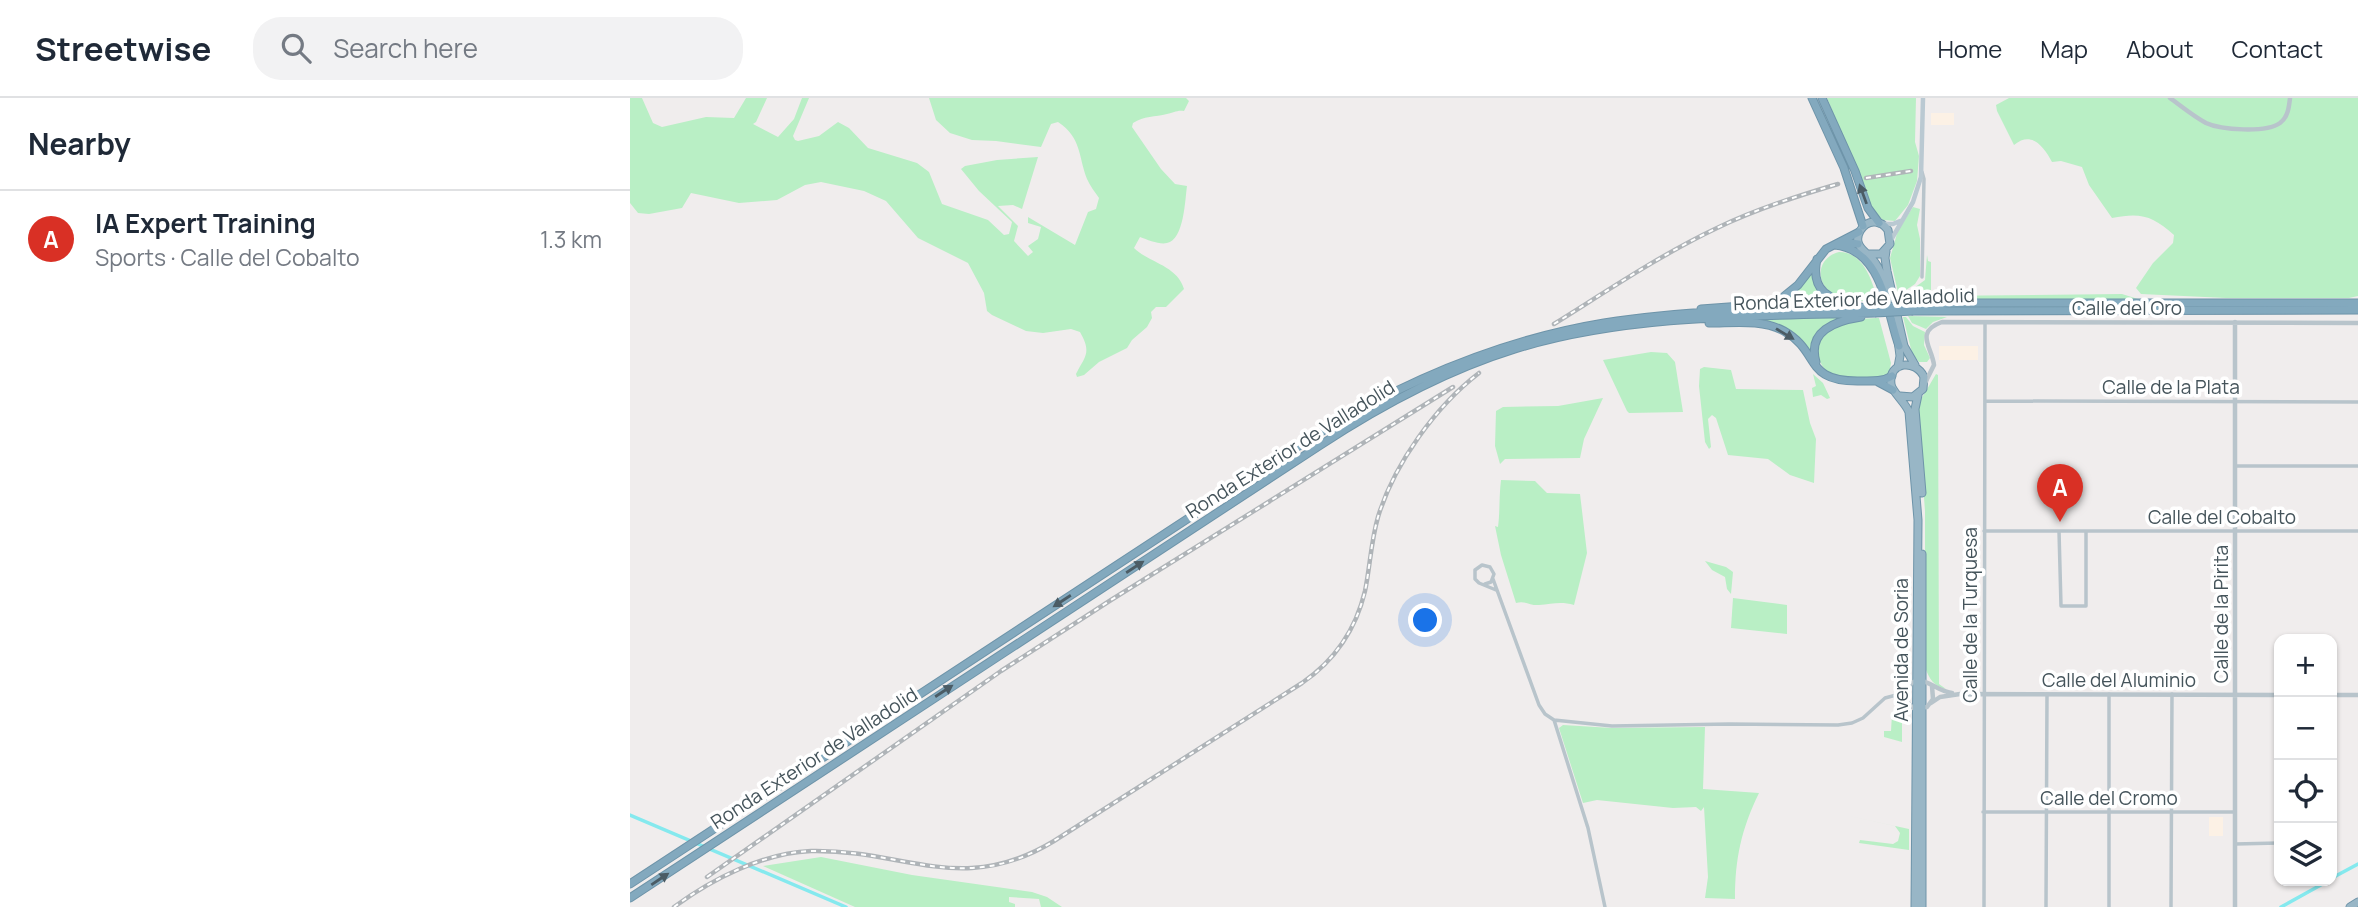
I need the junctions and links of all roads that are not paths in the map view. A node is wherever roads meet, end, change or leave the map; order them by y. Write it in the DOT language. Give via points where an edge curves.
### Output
graph roads {
  1 [pos="1812,98"];
  2 [pos="1822,98"];
  3 [pos="1923,98"];
  4 [pos="2170,98"];
  5 [pos="2290,98"];
  6 [pos="1922,172"];
  7 [pos="1913,202"];
  8 [pos="1923,205"];
  9 [pos="1901,220"];
  10 [pos="1880,223"];
  11 [pos="1861,229"];
  12 [pos="1891,241"];
  13 [pos="1844,242"];
  14 [pos="1858,244"];
  15 [pos="1834,245"];
  16 [pos="1886,251"];
  17 [pos="1868,254"];
  18 [pos="1817,259"];
  19 [pos="1923,276"];
  20 [pos="2358,303"];
  21 [pos="2150,307"];
  22 [pos="1875,310"];
  23 [pos="2358,312"];
  24 [pos="1684,313"];
  25 [pos="1670,322"];
  26 [pos="1984,322"];
  27 [pos="2235,322"];
  28 [pos="2358,323"];
  29 [pos="1899,346"];
  30 [pos="1933,358"];
  31 [pos="1898,367"];
  32 [pos="1917,367"];
  33 [pos="1821,372"];
  34 [pos="1892,376"];
  35 [pos="1874,381"];
  36 [pos="1925,384"];
  37 [pos="1893,390"];
  38 [pos="1918,395"];
  39 [pos="1900,396"];
  40 [pos="1985,401"];
  41 [pos="2236,402"];
  42 [pos="2358,402"];
  43 [pos="2236,466"];
  44 [pos="2358,466"];
  45 [pos="1984,531"];
  46 [pos="2059,531"];
  47 [pos="2086,531"];
  48 [pos="2236,531"];
  49 [pos="2358,531"];
  50 [pos="1493,579"];
  51 [pos="1485,584"];
  52 [pos="1496,590"];
  53 [pos="1925,680"];
  54 [pos="1960,694"];
  55 [pos="1984,694"];
  56 [pos="2047,694"];
  57 [pos="2109,695"];
  58 [pos="2172,695"];
  59 [pos="2235,695"];
  60 [pos="2274,695"];
  61 [pos="2337,695"];
  62 [pos="2358,695"];
  63 [pos="1903,696"];
  64 [pos="1924,707"];
  65 [pos="1553,720"];
  66 [pos="1983,812"];
  67 [pos="2046,812"];
  68 [pos="2109,812"];
  69 [pos="2170,812"];
  70 [pos="2235,812"];
  71 [pos="2274,843"];
  72 [pos="2235,844"];
  73 [pos="630,884"];
  74 [pos="630,898"];
  75 [pos="2358,902"];
  76 [pos="1605,907"];
  77 [pos="1915,907"];
  78 [pos="1923,907"];
  79 [pos="1984,907"];
  80 [pos="2046,907"];
  81 [pos="2109,907"];
  82 [pos="2171,907"];
  83 [pos="2235,907"];
  84 [pos="2350,907"];
  1 -- 11 [label="highway" via="1843,166"];
  10 -- 2 [label="highway, one-way" via="1868,208"];
  3 -- 6 [label="main road"];
  4 -- 5 [label="street" via="2209,124 2234,129 2279,124"];
  6 -- 7 [label="main road"];
  6 -- 8 [label="street"];
  7 -- 8 [label="street"];
  7 -- 9 [label="main road"];
  8 -- 19 [label="street"];
  9 -- 10 [label="main road"];
  9 -- 12 [label="main road"];
  10 -- 11 [label="highway" via="1871,222"];
  10 -- 12 [label="highway"];
  11 -- 13 [label="highway"];
  11 -- 14 [label="highway"];
  12 -- 16 [label="highway"];
  13 -- 14 [label="highway"];
  13 -- 15 [label="highway"];
  14 -- 17 [label="highway"];
  15 -- 18 [label="highway"];
  15 -- 29 [label="highway" via="1850,249 1874,271"];
  16 -- 17 [label="highway"];
  16 -- 32 [label="highway" via="1904,346"];
  17 -- 29 [label="highway" via="1882,276"];
  18 -- 22 [label="highway" via="1815,276 1821,290"];
  18 -- 24 [label="highway" via="1782,298"];
  20 -- 21 [label="highway, Ronda Exterior de Valladolid"];
  21 -- 22 [label="highway, Ronda Exterior de Valladolid, bridge" via="1956,303"];
  21 -- 23 [label="highway, Ronda Exterior de Valladolid"];
  22 -- 24 [label="highway, Ronda Exterior de Valladolid"];
  22 -- 25 [label="highway, Ronda Exterior de Valladolid"];
  22 -- 33 [label="highway" via="1821,331 1814,352"];
  24 -- 73 [label="highway, Ronda Exterior de Valladolid, one-way" via="1601,323 1516,344 1368,404"];
  25 -- 33 [label="highway, one-way" via="1770,326 1796,340"];
  74 -- 25 [label="highway, Ronda Exterior de Valladolid, one-way" via="1328,439 1400,397 1516,349 1601,330"];
  26 -- 27 [label="street, Calle del Oro"];
  26 -- 30 [label="street, Calle del Oro" via="1934,325 1926,340"];
  26 -- 40 [label="street, Calle de la Turquesa"];
  27 -- 28 [label="street, Calle del Oro"];
  27 -- 41 [label="street, Calle de la Pirita"];
  29 -- 31 [label="highway"];
  30 -- 32 [label="street" via="1929,367"];
  30 -- 36 [label="street, Calle del Oro" via="1934,367"];
  31 -- 32 [label="highway"];
  31 -- 34 [label="highway"];
  32 -- 36 [label="highway"];
  33 -- 35 [label="highway" via="1842,381"];
  34 -- 35 [label="highway"];
  34 -- 37 [label="highway"];
  35 -- 37 [label="highway"];
  36 -- 38 [label="highway"];
  37 -- 39 [label="highway"];
  38 -- 39 [label="highway"];
  38 -- 53 [label="highway, Avenida de Soria"];
  39 -- 53 [label="highway, Avenida de Soria" via="1909,412 1916,487"];
  40 -- 41 [label="street, Calle de la Plata"];
  40 -- 45 [label="street, Calle de la Turquesa"];
  41 -- 42 [label="street, Calle de la Plata"];
  41 -- 43 [label="street, Calle de la Pirita"];
  43 -- 44 [label="street"];
  43 -- 48 [label="street, Calle de la Pirita"];
  45 -- 46 [label="street, Calle del Cobalto"];
  45 -- 55 [label="street, Calle de la Turquesa"];
  46 -- 47 [label="street, Calle del Cobalto"];
  46 -- 47 [label="street" via="2061,606 2086,606"];
  47 -- 48 [label="street, Calle del Cobalto"];
  48 -- 49 [label="street, Calle del Cobalto"];
  48 -- 59 [label="street, Calle de la Pirita"];
  50 -- 51 [label="street"];
  50 -- 51 [label="street" via="1490,567 1478,567 1475,579"];
  50 -- 52 [label="street"];
  51 -- 52 [label="street"];
  52 -- 65 [label="street" via="1539,705"];
  53 -- 54 [label="street, Calle del Aluminio" via="1939,691"];
  53 -- 63 [label="street" via="1911,683"];
  53 -- 64 [label="highway, Avenida de Soria"];
  53 -- 64 [label="street" via="1934,693"];
  54 -- 55 [label="street, Calle del Aluminio"];
  54 -- 64 [label="street, Calle del Aluminio"];
  55 -- 56 [label="street, Calle del Aluminio"];
  55 -- 66 [label="street, Calle de la Turquesa"];
  56 -- 57 [label="street, Calle del Aluminio"];
  56 -- 67 [label="street"];
  57 -- 58 [label="street, Calle del Aluminio"];
  57 -- 68 [label="street"];
  58 -- 59 [label="street, Calle del Aluminio"];
  58 -- 69 [label="street"];
  59 -- 60 [label="street, Calle del Aluminio"];
  59 -- 70 [label="street, Calle de la Pirita"];
  61 -- 62 [label="street"];
  63 -- 64 [label="street" via="1911,707"];
  63 -- 65 [label="street" via="1885,698 1863,718 1838,725 1612,726"];
  64 -- 77 [label="highway, Avenida de Soria"];
  64 -- 78 [label="highway, Avenida de Soria"];
  65 -- 76 [label="street" via="1588,828"];
  66 -- 67 [label="street, Calle del Cromo"];
  66 -- 79 [label="street, Calle de la Turquesa"];
  67 -- 68 [label="street, Calle del Cromo"];
  67 -- 80 [label="street"];
  68 -- 69 [label="street, Calle del Cromo"];
  68 -- 81 [label="street"];
  69 -- 70 [label="street, Calle del Cromo"];
  69 -- 82 [label="street"];
  70 -- 72 [label="street, Calle de la Pirita"];
  71 -- 72 [label="street"];
  72 -- 83 [label="street, Calle de la Pirita"];
  75 -- 84 [label="highway"];
}
